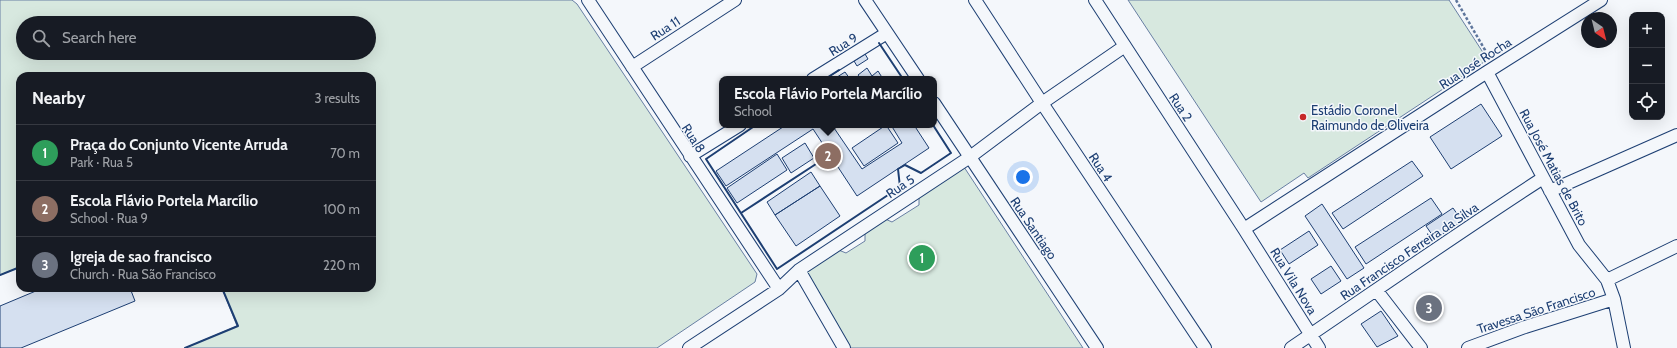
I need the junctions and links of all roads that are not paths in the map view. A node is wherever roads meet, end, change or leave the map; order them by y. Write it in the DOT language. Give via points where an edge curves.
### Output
graph roads {
  1 [pos="588,0"];
  2 [pos="735,0"];
  3 [pos="865,0"];
  4 [pos="975,0"];
  5 [pos="1095,0"];
  6 [pos="1601,0"];
  7 [pos="887,33"];
  8 [pos="1125,46"];
  9 [pos="632,67"];
  10 [pos="1487,72"];
  11 [pos="818,76"];
  12 [pos="916,76"];
  13 [pos="1042,103"];
  14 [pos="937,108"];
  15 [pos="735,128"];
  16 [pos="1677,135"];
  17 [pos="690,156"];
  18 [pos="970,157"];
  19 [pos="1543,178"];
  20 [pos="1550,192"];
  21 [pos="1244,229"];
  22 [pos="1677,246"];
  23 [pos="799,270"];
  24 [pos="1606,280"];
  25 [pos="779,289"];
  26 [pos="1377,291"];
  27 [pos="1614,299"];
  28 [pos="1310,335"];
  29 [pos="689,348"];
  30 [pos="844,348"];
  31 [pos="1097,348"];
  32 [pos="1205,348"];
  33 [pos="1291,348"];
  34 [pos="1319,348"];
  35 [pos="1421,348"];
  36 [pos="1468,348"];
  37 [pos="1624,348"];
  1 -- 9 [label="street, Rua 8"];
  2 -- 9 [label="street, Rua 11"];
  3 -- 7 [label="street"];
  4 -- 13 [label="street, Rua 4"];
  5 -- 8 [label="street, Rua 2"];
  6 -- 10 [label="street, Rua José Rocha"];
  7 -- 11 [label="street, Rua 9"];
  7 -- 12 [label="street"];
  8 -- 13 [label="street, Rua 5"];
  8 -- 21 [label="street, Rua 2"];
  9 -- 17 [label="street, Rua 8"];
  10 -- 19 [label="street, Rua José Matias de Brito"];
  10 -- 21 [label="street, Rua José Rocha"];
  13 -- 18 [label="street, Rua 5"];
  13 -- 32 [label="street, Rua 4"];
  14 -- 18 [label="street, Rua Santiago"];
  15 -- 17 [label="street"];
  16 -- 20 [label="street"];
  17 -- 25 [label="street, Rua 8"];
  18 -- 23 [label="street, Rua 5"];
  18 -- 31 [label="street, Rua Santiago"];
  19 -- 20 [label="street, Rua José Matias de Brito"];
  19 -- 26 [label="street, Rua Francisco Ferreira da Silva" via="1476,221"];
  20 -- 24 [label="street, Rua José Matias de Brito" via="1579,245"];
  21 -- 28 [label="street, Rua Vila Nova"];
  22 -- 24 [label="street, Travessa São Francisco"];
  23 -- 25 [label="street, Rua 5"];
  23 -- 30 [label="street"];
  24 -- 27 [label="street, Rua José Matias de Brito"];
  25 -- 29 [label="street, Rua 5"];
  26 -- 28 [label="street, Rua Francisco Ferreira da Silva"];
  26 -- 35 [label="street"];
  27 -- 36 [label="street, Travessa São Francisco"];
  27 -- 37 [label="street, Rua José Matias de Brito"];
  28 -- 33 [label="street, Rua Francisco Ferreira da Silva"];
  28 -- 34 [label="street, Rua Vila Nova"];
}
